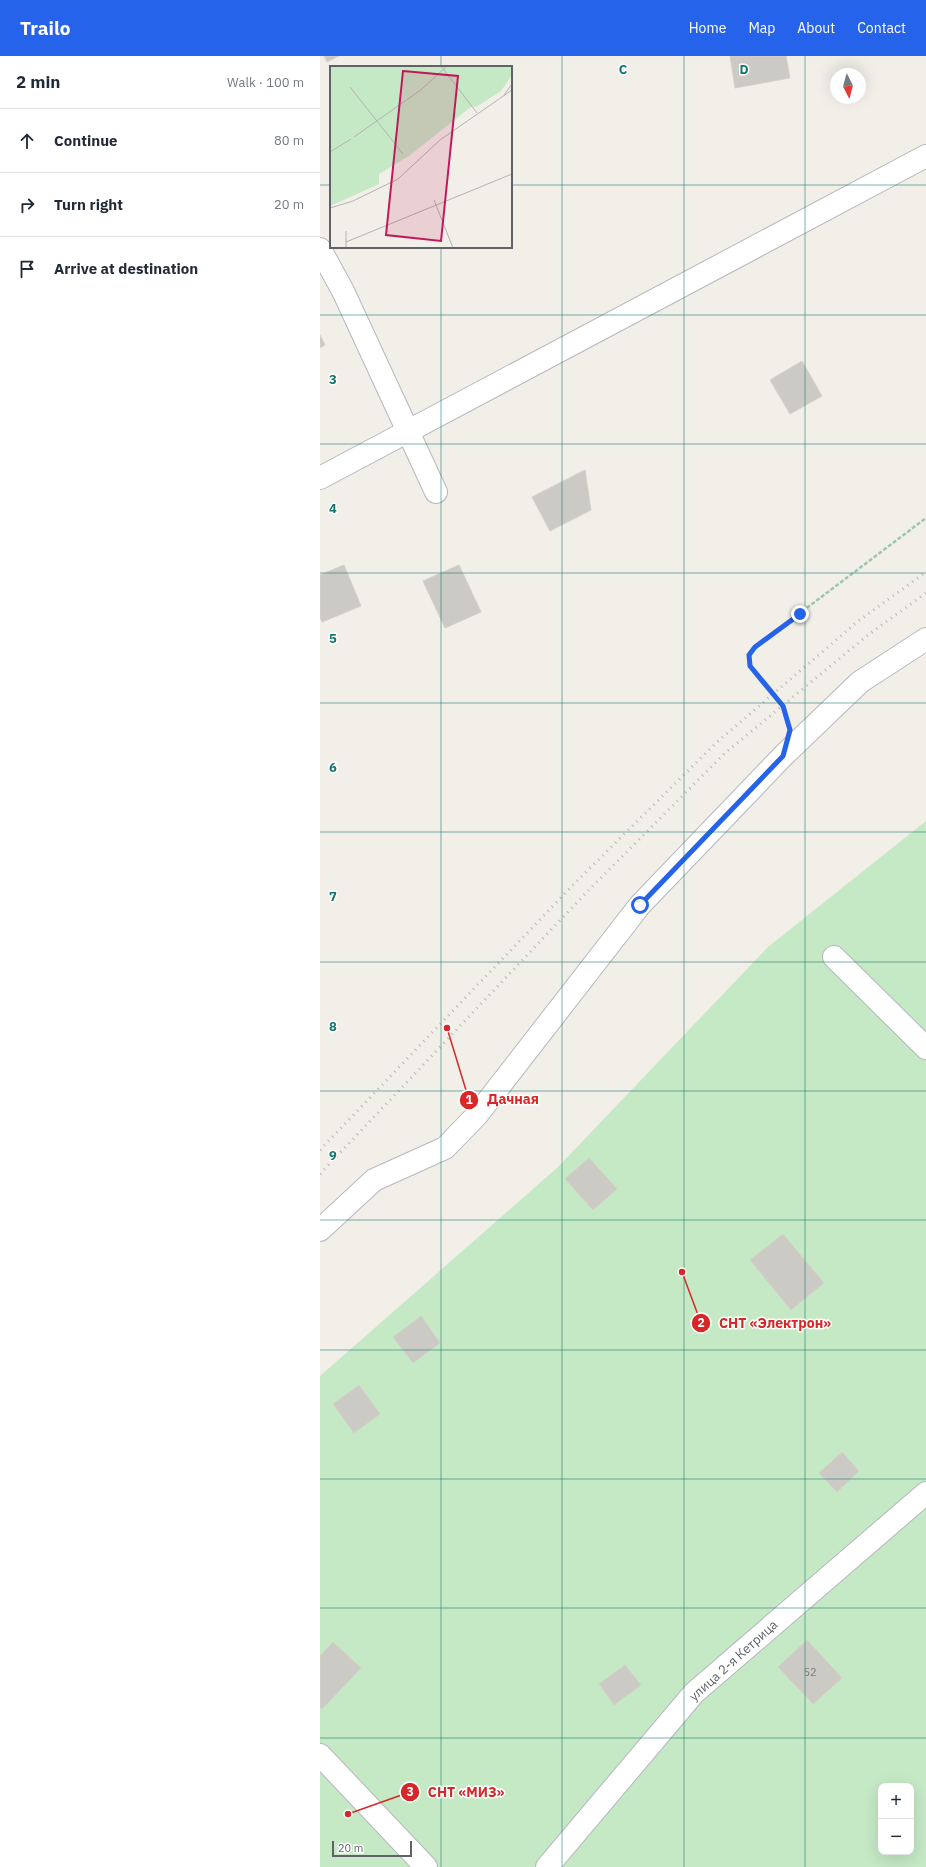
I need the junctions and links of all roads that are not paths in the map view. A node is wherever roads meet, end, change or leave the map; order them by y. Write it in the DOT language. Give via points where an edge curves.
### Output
graph roads {
  1 [pos="926,156"];
  2 [pos="320,249"];
  3 [pos="408,430"];
  4 [pos="320,478"];
  5 [pos="436,492"];
  6 [pos="926,639"];
  7 [pos="834,957"];
  8 [pos="926,1048"];
  9 [pos="320,1230"];
  10 [pos="926,1493"];
  11 [pos="320,1755"];
  12 [pos="426,1867"];
  13 [pos="547,1867"];
  1 -- 3 [label="street"];
  2 -- 3 [label="street" via="343,291"];
  3 -- 4 [label="street"];
  3 -- 5 [label="street"];
  6 -- 9 [label="street" via="860,682 783,756 640,905 477,1115 445,1148 374,1180"];
  7 -- 8 [label="street"];
  10 -- 13 [label="street, улица 2-я Кетрица" via="694,1693"];
  11 -- 12 [label="street"];
}
